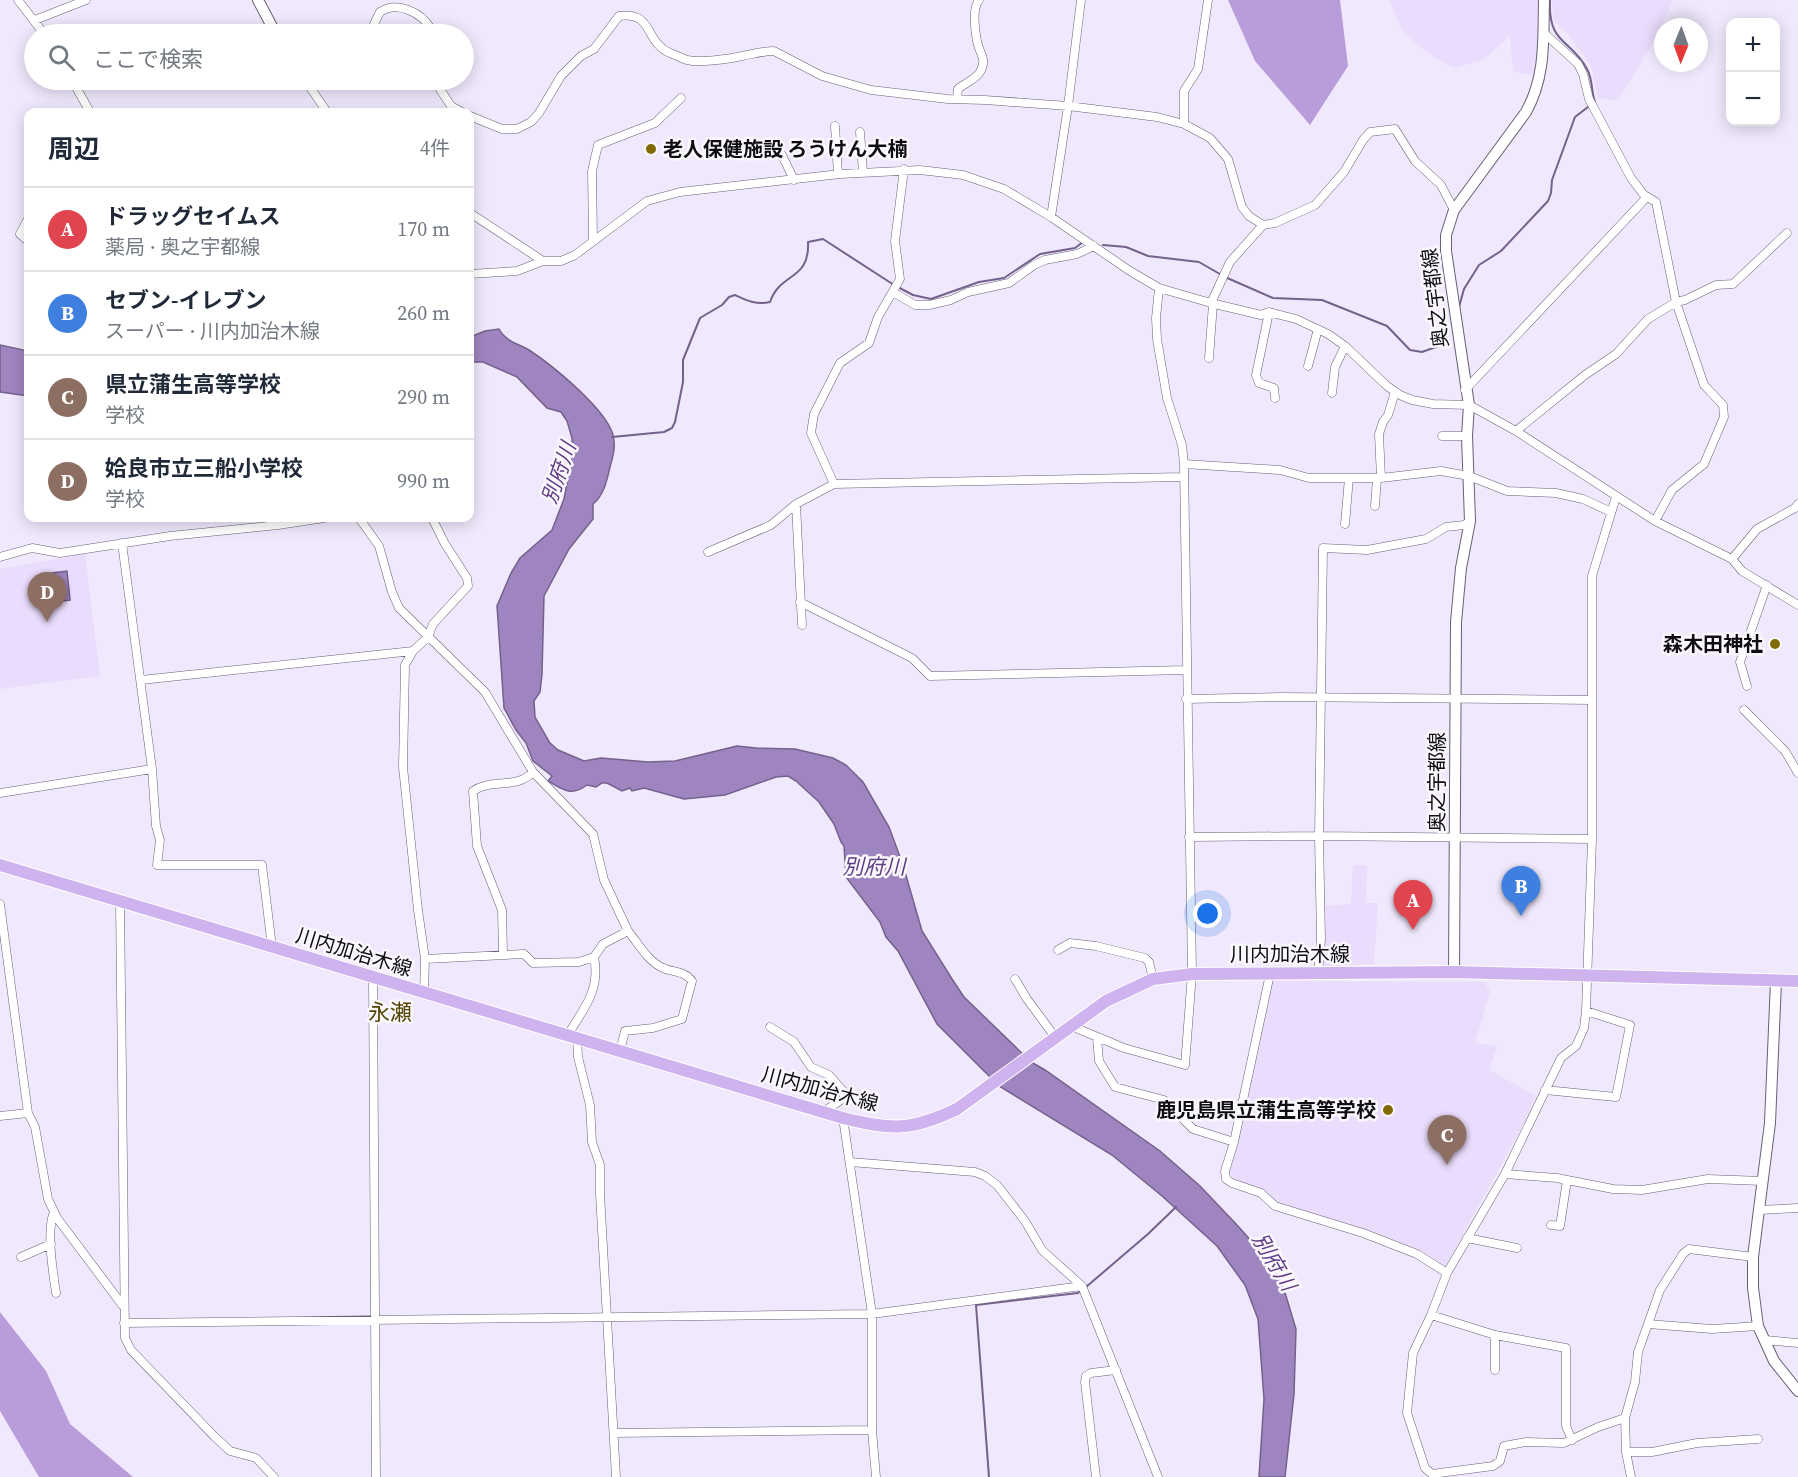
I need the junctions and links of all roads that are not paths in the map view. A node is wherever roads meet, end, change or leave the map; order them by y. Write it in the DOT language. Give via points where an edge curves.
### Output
graph roads {
  1 [pos="18,0"];
  2 [pos="86,0"];
  3 [pos="258,0"];
  4 [pos="979,0"];
  5 [pos="1081,0"];
  6 [pos="1208,0"];
  7 [pos="1544,0"];
  8 [pos="35,20"];
  9 [pos="38,24"];
  10 [pos="271,24"];
  11 [pos="374,24"];
  12 [pos="427,24"];
  13 [pos="1543,32"];
  14 [pos="78,90"];
  15 [pos="311,90"];
  16 [pos="441,90"];
  17 [pos="681,98"];
  18 [pos="957,99"];
  19 [pos="1068,106"];
  20 [pos="88,108"];
  21 [pos="322,108"];
  22 [pos="455,108"];
  23 [pos="474,118"];
  24 [pos="1184,124"];
  25 [pos="835,126"];
  26 [pos="860,132"];
  27 [pos="782,155"];
  28 [pos="904,169"];
  29 [pos="863,172"];
  30 [pos="838,174"];
  31 [pos="794,180"];
  32 [pos="1647,197"];
  33 [pos="1454,210"];
  34 [pos="474,216"];
  35 [pos="1051,217"];
  36 [pos="1263,225"];
  37 [pos="1787,233"];
  38 [pos="593,241"];
  39 [pos="1094,246"];
  40 [pos="543,261"];
  41 [pos="474,274"];
  42 [pos="1159,288"];
  43 [pos="893,290"];
  44 [pos="1676,302"];
  45 [pos="1212,304"];
  46 [pos="1269,312"];
  47 [pos="1318,329"];
  48 [pos="1345,346"];
  49 [pos="1209,358"];
  50 [pos="1308,366"];
  51 [pos="1466,390"];
  52 [pos="1395,392"];
  53 [pos="1332,393"];
  54 [pos="1275,398"];
  55 [pos="1469,405"];
  56 [pos="1516,431"];
  57 [pos="1442,436"];
  58 [pos="1467,436"];
  59 [pos="1184,464"];
  60 [pos="1469,476"];
  61 [pos="1183,477"];
  62 [pos="1349,478"];
  63 [pos="1379,478"];
  64 [pos="834,484"];
  65 [pos="1616,497"];
  66 [pos="796,504"];
  67 [pos="1798,504"];
  68 [pos="1375,506"];
  69 [pos="1611,512"];
  70 [pos="1470,521"];
  71 [pos="1655,521"];
  72 [pos="292,522"];
  73 [pos="362,522"];
  74 [pos="434,522"];
  75 [pos="1345,524"];
  76 [pos="122,543"];
  77 [pos="708,552"];
  78 [pos="0,557"];
  79 [pos="1732,560"];
  80 [pos="1767,585"];
  81 [pos="800,602"];
  82 [pos="1798,605"];
  83 [pos="802,625"];
  84 [pos="428,637"];
  85 [pos="413,651"];
  86 [pos="1186,670"];
  87 [pos="141,680"];
  88 [pos="1747,686"];
  89 [pos="1321,698"];
  90 [pos="1455,698"];
  91 [pos="1186,699"];
  92 [pos="1592,700"];
  93 [pos="1744,710"];
  94 [pos="152,769"];
  95 [pos="533,772"];
  96 [pos="1798,773"];
  97 [pos="0,793"];
  98 [pos="1319,836"];
  99 [pos="1189,837"];
  100 [pos="1454,837"];
  101 [pos="1592,839"];
  102 [pos="0,866"];
  103 [pos="120,902"];
  104 [pos="0,904"];
  105 [pos="628,931"];
  106 [pos="272,947"];
  107 [pos="1058,950"];
  108 [pos="503,954"];
  109 [pos="594,957"];
  110 [pos="425,959"];
  111 [pos="1454,972"];
  112 [pos="1192,974"];
  113 [pos="1270,974"];
  114 [pos="1318,974"];
  115 [pos="1588,976"];
  116 [pos="373,978"];
  117 [pos="1015,979"];
  118 [pos="1153,979"];
  119 [pos="1776,981"];
  120 [pos="1798,981"];
  121 [pos="424,993"];
  122 [pos="1586,1011"];
  123 [pos="1071,1026"];
  124 [pos="770,1027"];
  125 [pos="572,1037"];
  126 [pos="1055,1037"];
  127 [pos="1097,1038"];
  128 [pos="620,1051"];
  129 [pos="1545,1090"];
  130 [pos="823,1112"];
  131 [pos="28,1113"];
  132 [pos="0,1116"];
  133 [pos="843,1118"];
  134 [pos="1234,1142"];
  135 [pos="850,1162"];
  136 [pos="1505,1174"];
  137 [pos="1567,1180"];
  138 [pos="1763,1181"];
  139 [pos="1798,1208"];
  140 [pos="1758,1210"];
  141 [pos="54,1212"];
  142 [pos="1551,1225"];
  143 [pos="1467,1238"];
  144 [pos="51,1244"];
  145 [pos="1517,1248"];
  146 [pos="21,1257"];
  147 [pos="1753,1257"];
  148 [pos="1447,1273"];
  149 [pos="1082,1286"];
  150 [pos="56,1293"];
  151 [pos="124,1306"];
  152 [pos="872,1314"];
  153 [pos="1431,1315"];
  154 [pos="608,1318"];
  155 [pos="375,1321"];
  156 [pos="124,1323"];
  157 [pos="1648,1324"];
  158 [pos="1758,1326"];
  159 [pos="1495,1335"];
  160 [pos="1765,1340"];
  161 [pos="1798,1342"];
  162 [pos="1116,1370"];
  163 [pos="1495,1370"];
  164 [pos="1797,1387"];
  165 [pos="1625,1418"];
  166 [pos="872,1430"];
  167 [pos="614,1433"];
  168 [pos="1758,1439"];
  169 [pos="1572,1440"];
  170 [pos="1626,1452"];
  171 [pos="274,1477"];
  172 [pos="376,1477"];
  173 [pos="616,1477"];
  174 [pos="876,1477"];
  175 [pos="1096,1477"];
  176 [pos="1158,1477"];
  177 [pos="1631,1477"];
  1 -- 8 [label="street"];
  2 -- 8 [label="street"];
  3 -- 10 [label="street"];
  4 -- 18 [label="street" via="975,9 977,41 983,60 979,74 958,89"];
  5 -- 19 [label="street"];
  6 -- 24 [label="street" via="1198,69 1184,91"];
  7 -- 13 [label="street, 奥之宇都線"];
  8 -- 9 [label="street"];
  11 -- 12 [label="street" via="380,12 397,4 417,10"];
  13 -- 32 [label="street" via="1578,64 1589,99 1610,140 1631,178"];
  13 -- 33 [label="street, 奥之宇都線" via="1541,74 1535,96"];
  14 -- 20 [label="street"];
  15 -- 21 [label="street"];
  16 -- 22 [label="street"];
  17 -- 38 [label="street" via="655,123 598,145 592,171"];
  18 -- 19 [label="street"];
  18 -- 23 [label="street" via="871,90 839,82 774,51 730,58 684,59 658,46 646,23 630,15 619,16 594,49 561,76 531,122 517,129 502,129"];
  19 -- 24 [label="street"];
  19 -- 35 [label="street"];
  24 -- 36 [label="street" via="1210,138 1228,159 1242,207"];
  25 -- 30 [label="street"];
  26 -- 29 [label="street"];
  27 -- 31 [label="street"];
  28 -- 29 [label="street"];
  28 -- 35 [label="street" via="980,180 1004,189"];
  28 -- 43 [label="street" via="895,241 900,279"];
  29 -- 30 [label="street"];
  30 -- 31 [label="street"];
  31 -- 38 [label="street" via="680,192 647,201"];
  32 -- 44 [label="street" via="1656,202"];
  32 -- 51 [label="street"];
  33 -- 36 [label="street" via="1440,185 1415,161 1399,133 1395,129 1381,129 1370,132 1344,172 1315,204"];
  33 -- 51 [label="street, 奥之宇都線" via="1446,235 1446,251"];
  34 -- 40 [label="street"];
  35 -- 39 [label="street"];
  36 -- 45 [label="street" via="1230,262"];
  37 -- 44 [label="street" via="1733,284 1716,285"];
  38 -- 40 [label="street" via="561,261"];
  39 -- 42 [label="street"];
  39 -- 43 [label="street" via="1045,260 1009,283 929,305 915,304"];
  40 -- 41 [label="street" via="517,271"];
  42 -- 45 [label="street"];
  42 -- 59 [label="street" via="1157,339"];
  43 -- 64 [label="street" via="869,343 840,363 814,414 811,434"];
  44 -- 56 [label="street" via="1648,319 1616,354"];
  44 -- 71 [label="street" via="1704,385 1723,405 1724,417 1704,464 1672,490"];
  45 -- 46 [label="street" via="1261,315"];
  45 -- 49 [label="street"];
  46 -- 47 [label="street"];
  46 -- 54 [label="street" via="1256,375 1259,383 1274,388"];
  47 -- 48 [label="street"];
  47 -- 50 [label="street"];
  48 -- 52 [label="street"];
  48 -- 53 [label="street" via="1335,367"];
  51 -- 55 [label="street, 奥之宇都線"];
  52 -- 55 [label="street" via="1432,404"];
  52 -- 63 [label="street" via="1379,434"];
  55 -- 56 [label="street"];
  55 -- 58 [label="street, 奥之宇都線"];
  56 -- 65 [label="street"];
  57 -- 58 [label="street"];
  58 -- 60 [label="street, 奥之宇都線"];
  59 -- 61 [label="street"];
  59 -- 62 [label="street" via="1280,470 1309,478"];
  60 -- 63 [label="street" via="1441,471"];
  60 -- 69 [label="street" via="1507,491 1556,493"];
  60 -- 70 [label="street, 奥之宇都線"];
  61 -- 64 [label="street"];
  61 -- 86 [label="street"];
  62 -- 63 [label="street"];
  62 -- 75 [label="street"];
  63 -- 68 [label="street"];
  64 -- 66 [label="street"];
  65 -- 69 [label="street"];
  65 -- 71 [label="street"];
  66 -- 77 [label="street" via="771,525"];
  66 -- 81 [label="street"];
  67 -- 79 [label="street" via="1756,529"];
  69 -- 92 [label="street" via="1592,576"];
  70 -- 89 [label="street" via="1446,527 1426,539 1366,550 1323,548"];
  70 -- 90 [label="street, 奥之宇都線" via="1457,605"];
  71 -- 79 [label="street"];
  72 -- 76 [label="street"];
  73 -- 84 [label="street" via="379,546 399,608"];
  74 -- 84 [label="street" via="468,586 434,624"];
  76 -- 78 [label="street" via="60,553 32,548"];
  76 -- 87 [label="street"];
  79 -- 80 [label="street" via="1742,572"];
  80 -- 82 [label="street"];
  80 -- 88 [label="street" via="1740,662"];
  81 -- 83 [label="street"];
  81 -- 86 [label="street" via="912,658 930,676"];
  84 -- 85 [label="street"];
  84 -- 95 [label="street" via="485,692"];
  85 -- 87 [label="street"];
  85 -- 110 [label="street" via="405,665 403,767"];
  86 -- 91 [label="street"];
  87 -- 94 [label="street"];
  89 -- 90 [label="street"];
  89 -- 91 [label="street"];
  89 -- 98 [label="street"];
  90 -- 92 [label="street"];
  90 -- 100 [label="street, 奥之宇都線"];
  91 -- 99 [label="street"];
  92 -- 101 [label="street"];
  93 -- 96 [label="street" via="1785,751"];
  94 -- 97 [label="street"];
  94 -- 106 [label="street" via="160,840 157,865 262,865"];
  95 -- 105 [label="street" via="593,834 604,880"];
  95 -- 108 [label="street" via="525,780 474,791 477,846 502,910"];
  98 -- 99 [label="street"];
  98 -- 100 [label="street"];
  98 -- 114 [label="street"];
  99 -- 112 [label="street"];
  100 -- 101 [label="street"];
  100 -- 111 [label="street, 奥之宇都線"];
  101 -- 115 [label="street"];
  102 -- 103 [label="main road, 川内加治木線"];
  103 -- 106 [label="main road, 川内加治木線"];
  103 -- 151 [label="street"];
  104 -- 131 [label="street"];
  105 -- 109 [label="street" via="603,944"];
  105 -- 128 [label="street" via="661,967 687,975 692,981 682,1019 625,1031"];
  106 -- 116 [label="main road, 川内加治木線"];
  107 -- 118 [label="street" via="1070,943 1145,958"];
  108 -- 109 [label="street" via="524,954 533,963 579,962"];
  108 -- 110 [label="street"];
  109 -- 125 [label="street" via="597,972 591,997"];
  110 -- 121 [label="street"];
  111 -- 114 [label="main road, 川内加治木線"];
  111 -- 115 [label="main road, 川内加治木線"];
  112 -- 113 [label="main road, 川内加治木線"];
  112 -- 118 [label="main road, 川内加治木線"];
  112 -- 127 [label="street" via="1185,1065"];
  113 -- 114 [label="main road, 川内加治木線"];
  113 -- 134 [label="street"];
  115 -- 119 [label="main road, 川内加治木線"];
  115 -- 122 [label="street"];
  116 -- 121 [label="main road, 川内加治木線"];
  116 -- 155 [label="street"];
  117 -- 126 [label="street"];
  118 -- 123 [label="main road, 川内加治木線" via="1106,1001"];
  119 -- 120 [label="main road, 川内加治木線"];
  119 -- 138 [label="street" via="1770,1123"];
  121 -- 125 [label="main road, 川内加治木線"];
  122 -- 129 [label="street" via="1584,1029 1576,1046 1561,1058"];
  122 -- 129 [label="street" via="1630,1025 1616,1097"];
  123 -- 126 [label="main road, 川内加治木線"];
  123 -- 127 [label="street"];
  124 -- 130 [label="street" via="795,1042 811,1067 829,1075 843,1091 844,1098"];
  125 -- 128 [label="main road, 川内加治木線"];
  125 -- 154 [label="street" via="590,1105 592,1142 600,1165"];
  126 -- 133 [label="main road, 川内加治木線" via="957,1109 933,1121 913,1126 872,1125"];
  127 -- 134 [label="street" via="1099,1061 1115,1087 1164,1100 1193,1129"];
  128 -- 130 [label="main road, 川内加治木線"];
  129 -- 136 [label="street"];
  130 -- 133 [label="main road, 川内加治木線"];
  131 -- 132 [label="street"];
  131 -- 141 [label="street" via="35,1127"];
  133 -- 135 [label="street"];
  134 -- 148 [label="street" via="1225,1171 1226,1179 1232,1183 1261,1193 1275,1206 1418,1254"];
  135 -- 149 [label="street" via="935,1167 985,1176 1025,1221 1042,1250"];
  135 -- 152 [label="street"];
  136 -- 137 [label="street"];
  136 -- 143 [label="street"];
  137 -- 138 [label="street" via="1642,1190 1708,1179"];
  137 -- 142 [label="street" via="1560,1226"];
  138 -- 140 [label="street"];
  139 -- 140 [label="street"];
  140 -- 147 [label="street"];
  141 -- 144 [label="street"];
  141 -- 151 [label="street"];
  143 -- 145 [label="street"];
  143 -- 148 [label="street"];
  144 -- 146 [label="street"];
  144 -- 150 [label="street"];
  147 -- 157 [label="street" via="1689,1249 1660,1290"];
  147 -- 158 [label="street"];
  148 -- 153 [label="street"];
  149 -- 152 [label="street"];
  149 -- 162 [label="street"];
  151 -- 156 [label="street"];
  152 -- 154 [label="street"];
  152 -- 166 [label="street"];
  153 -- 159 [label="street"];
  153 -- 169 [label="street" via="1413,1353 1407,1413 1425,1468 1432,1474 1493,1466 1500,1461 1504,1446"];
  154 -- 155 [label="street"];
  154 -- 167 [label="street"];
  155 -- 156 [label="street"];
  155 -- 172 [label="street"];
  156 -- 171 [label="street" via="131,1350 214,1436 230,1451 256,1458"];
  157 -- 158 [label="street" via="1712,1329"];
  157 -- 165 [label="street" via="1638,1352"];
  158 -- 160 [label="street"];
  159 -- 163 [label="street"];
  159 -- 169 [label="street" via="1566,1348 1566,1426"];
  160 -- 161 [label="street"];
  160 -- 164 [label="street" via="1774,1361"];
  162 -- 175 [label="street" via="1086,1376"];
  162 -- 176 [label="street"];
  165 -- 169 [label="street"];
  165 -- 170 [label="street"];
  166 -- 167 [label="street"];
  166 -- 174 [label="street"];
  167 -- 173 [label="street"];
  168 -- 170 [label="street"];
  170 -- 177 [label="street"];
}
